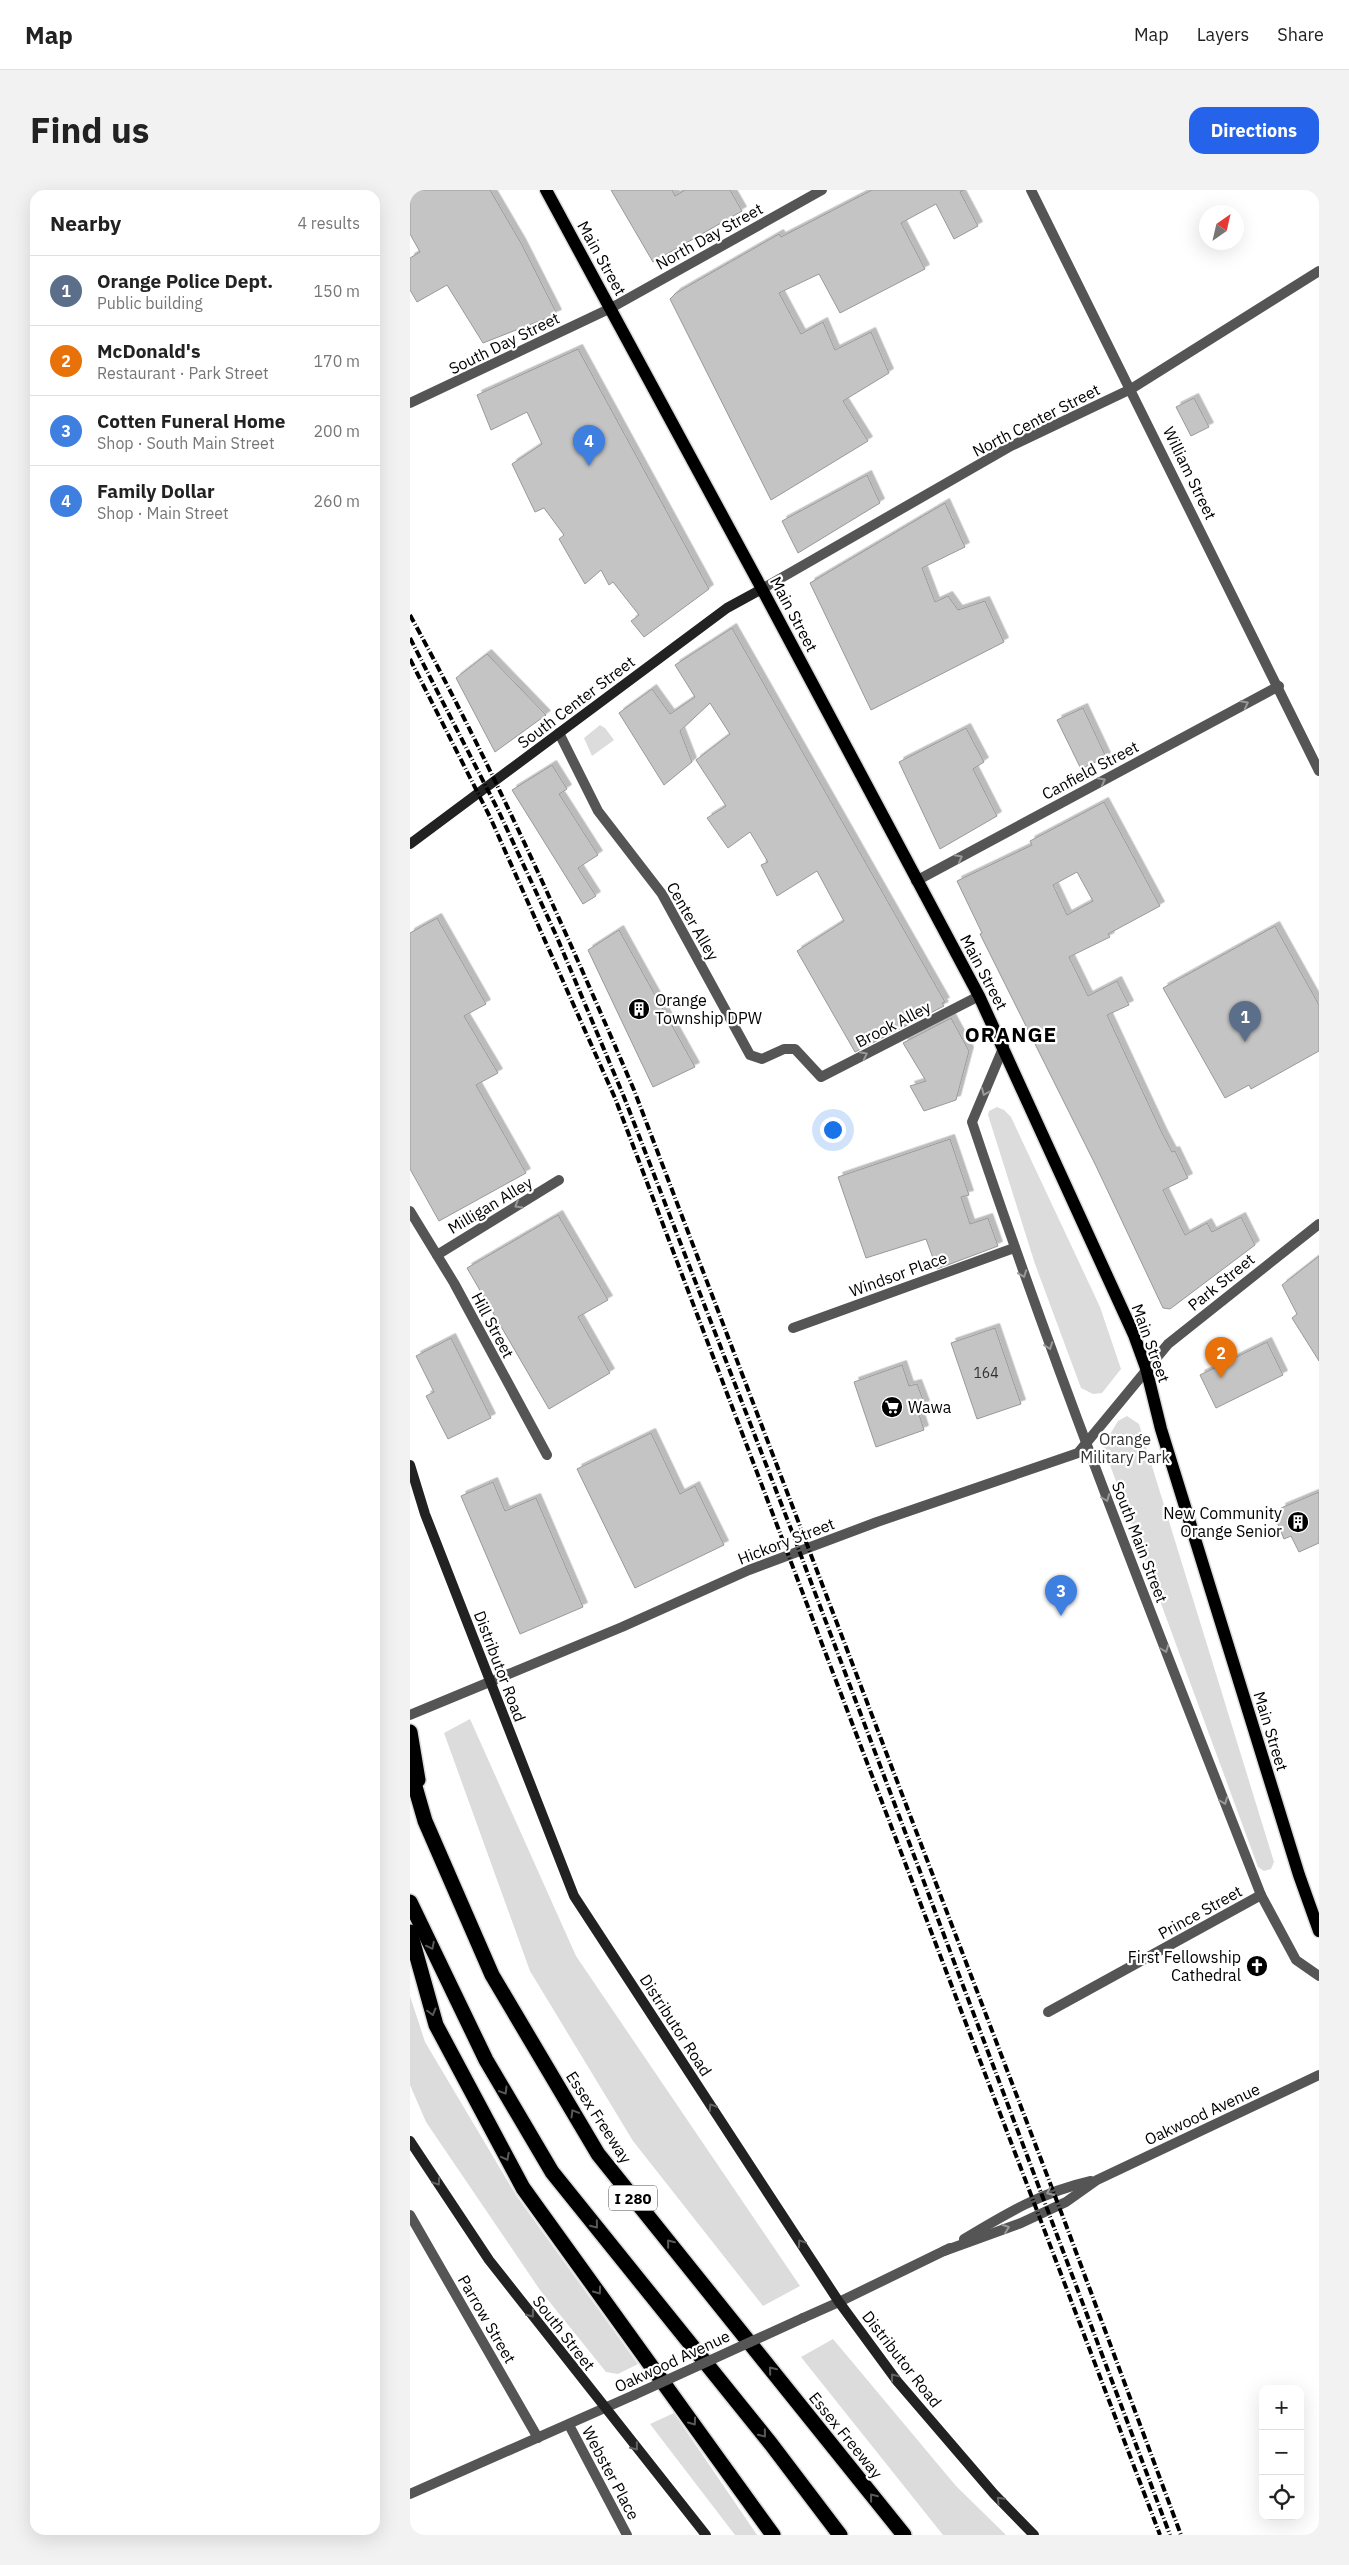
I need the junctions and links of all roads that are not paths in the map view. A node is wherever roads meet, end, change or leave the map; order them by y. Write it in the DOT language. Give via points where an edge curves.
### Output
graph roads {
  1 [pos="546,190"];
  2 [pos="822,190"];
  3 [pos="1030,190"];
  4 [pos="1319,271"];
  5 [pos="611,308"];
  6 [pos="1131,389"];
  7 [pos="410,403"];
  8 [pos="762,589"];
  9 [pos="1279,686"];
  10 [pos="559,733"];
  11 [pos="1319,771"];
  12 [pos="410,844"];
  13 [pos="916,881"];
  14 [pos="979,996"];
  15 [pos="1004,1046"];
  16 [pos="821,1077"];
  17 [pos="560,1180"];
  18 [pos="410,1211"];
  19 [pos="1319,1224"];
  20 [pos="1014,1248"];
  21 [pos="436,1255"];
  22 [pos="792,1328"];
  23 [pos="1146,1368"];
  24 [pos="1086,1444"];
  25 [pos="547,1455"];
  26 [pos="410,1465"];
  27 [pos="490,1682"];
  28 [pos="410,1715"];
  29 [pos="410,1732"];
  30 [pos="410,1769"];
  31 [pos="425,1821"];
  32 [pos="1260,1895"];
  33 [pos="410,1902"];
  34 [pos="1319,1931"];
  35 [pos="410,1932"];
  36 [pos="1319,1976"];
  37 [pos="1048,2012"];
  38 [pos="1319,2076"];
  39 [pos="410,2141"];
  40 [pos="1097,2180"];
  41 [pos="410,2214"];
  42 [pos="944,2251"];
  43 [pos="840,2302"];
  44 [pos="605,2409"];
  45 [pos="569,2425"];
  46 [pos="538,2438"];
  47 [pos="410,2494"];
  48 [pos="627,2535"];
  49 [pos="706,2535"];
  50 [pos="773,2535"];
  51 [pos="840,2535"];
  52 [pos="904,2535"];
  53 [pos="1034,2535"];
  1 -- 5 [label="main road, Main Street"];
  2 -- 5 [label="street, North Day Street"];
  3 -- 6 [label="street, William Street"];
  4 -- 6 [label="street, North Center Street"];
  5 -- 7 [label="street, South Day Street"];
  5 -- 8 [label="main road, Main Street"];
  6 -- 8 [label="street, North Center Street" via="1011,446"];
  6 -- 9 [label="street, William Street"];
  8 -- 10 [label="main road, South Center Street" via="727,608"];
  8 -- 13 [label="main road, Main Street"];
  9 -- 11 [label="street, William Street"];
  13 -- 9 [label="street, Canfield Street, one-way"];
  10 -- 12 [label="main road, South Center Street"];
  10 -- 16 [label="street, Center Alley" via="598,811 662,894 750,1055 762,1059 784,1049 795,1049"];
  13 -- 14 [label="main road, Main Street"];
  14 -- 15 [label="main road, Main Street"];
  16 -- 14 [label="street, Brook Alley, one-way"];
  15 -- 20 [label="street, South Main Street, one-way" via="972,1122"];
  15 -- 23 [label="main road, Main Street"];
  17 -- 21 [label="street, Milligan Alley, one-way"];
  18 -- 21 [label="street, Hill Street"];
  19 -- 23 [label="street, Park Street" via="1168,1344"];
  20 -- 22 [label="street, Windsor Place"];
  20 -- 24 [label="street, South Main Street, one-way"];
  21 -- 25 [label="street, Hill Street"];
  23 -- 24 [label="street, Hickory Street"];
  23 -- 34 [label="main road, Main Street" via="1161,1428 1298,1875"];
  24 -- 27 [label="street, Hickory Street" via="1078,1453 749,1570"];
  24 -- 32 [label="street, South Main Street, one-way"];
  26 -- 27 [label="main road, Distributor Road" via="425,1514"];
  27 -- 28 [label="street, Hickory Street"];
  43 -- 27 [label="main road, Distributor Road, one-way" via="574,1896"];
  29 -- 31 [label="highway"];
  30 -- 31 [label="highway, Essex Freeway / I 280"];
  52 -- 31 [label="highway, Essex Freeway / I 280, one-way" via="598,2154 492,1975"];
  32 -- 36 [label="street, South Main Street" via="1296,1960"];
  32 -- 37 [label="street, Prince Street"];
  33 -- 51 [label="highway, I 280, one-way" via="486,2060 552,2172 771,2444"];
  35 -- 50 [label="highway, one-way" via="436,2025 523,2188"];
  38 -- 40 [label="street, Oakwood Avenue"];
  39 -- 44 [label="main road, South Street, one-way" via="488,2260"];
  42 -- 40 [label="street, Oakwood Avenue, one-way" via="1030,2219 1066,2202"];
  40 -- 42 [label="street, Oakwood Avenue, one-way" via="1059,2188 1015,2208"];
  41 -- 46 [label="street, Parrow Street"];
  42 -- 43 [label="street, Oakwood Avenue"];
  43 -- 44 [label="street, Oakwood Avenue, bridge"];
  53 -- 43 [label="main road, Distributor Road, one-way" via="897,2382"];
  44 -- 45 [label="street, Oakwood Avenue"];
  44 -- 49 [label="main road, South Street, one-way"];
  45 -- 46 [label="street, Oakwood Avenue"];
  45 -- 48 [label="street, Webster Place"];
  46 -- 47 [label="street, Oakwood Avenue"];
}
